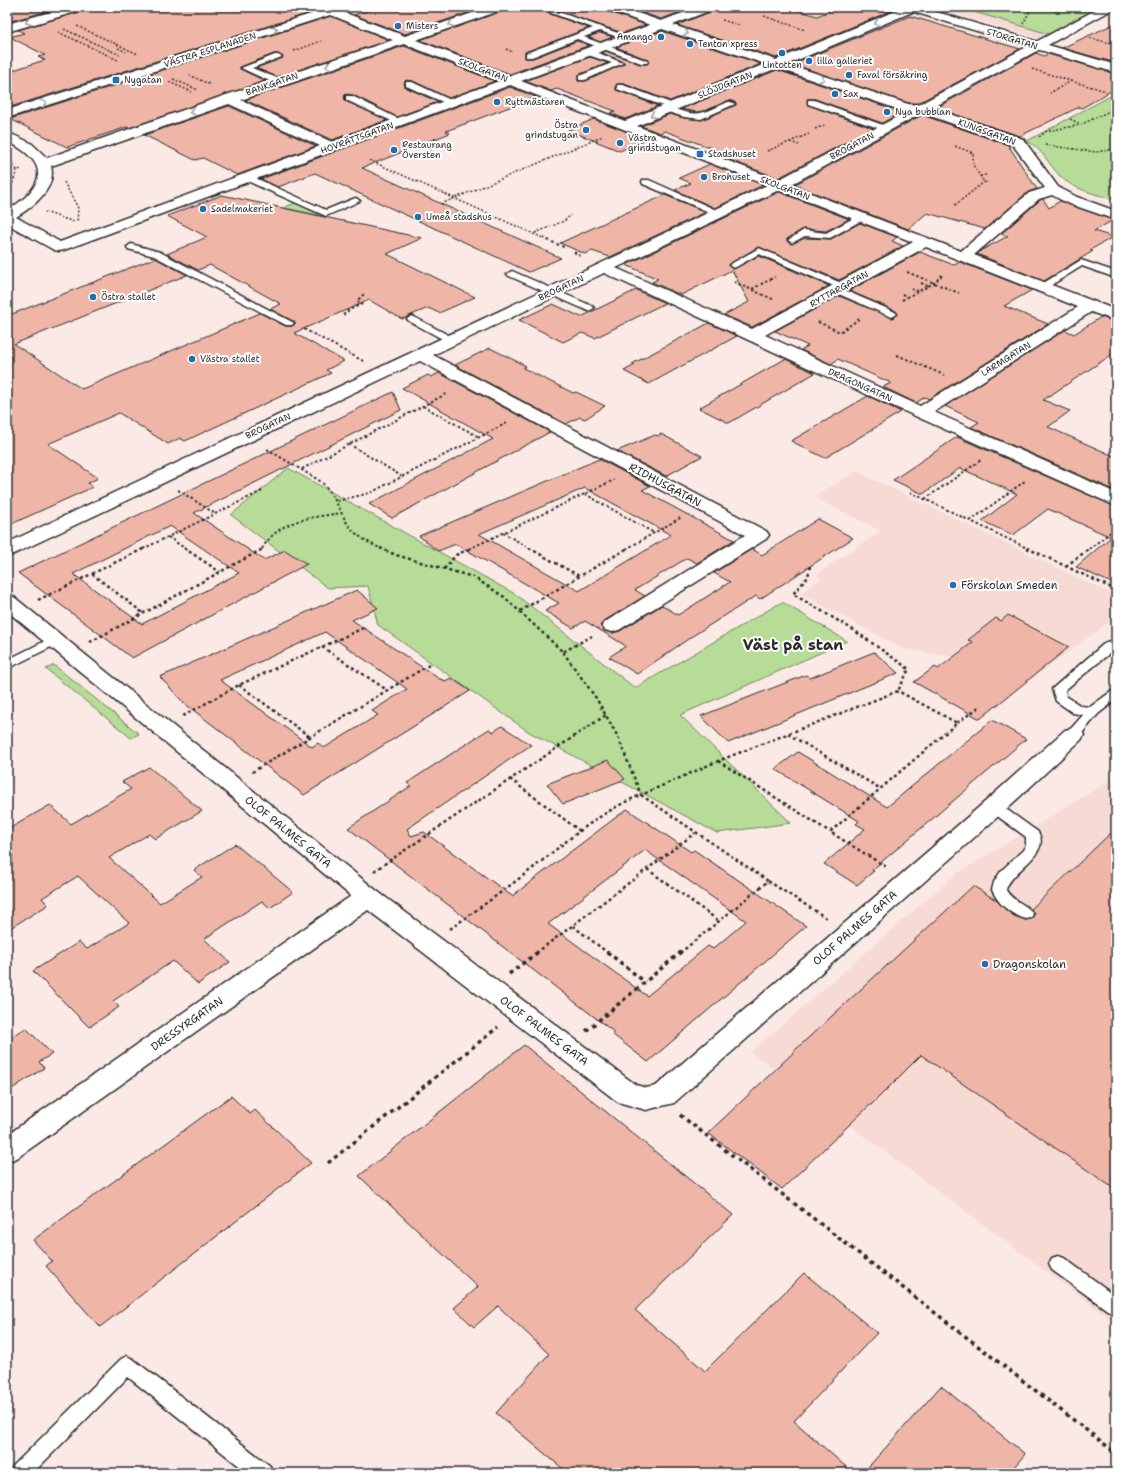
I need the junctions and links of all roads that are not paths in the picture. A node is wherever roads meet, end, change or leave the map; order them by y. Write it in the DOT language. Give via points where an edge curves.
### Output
graph roads {
  1 [pos="82,7"];
  2 [pos="307,7"];
  3 [pos="345,7"];
  4 [pos="501,7"];
  5 [pos="609,7"];
  6 [pos="710,7"];
  7 [pos="910,8"];
  8 [pos="326,9"];
  9 [pos="1106,9"];
  10 [pos="38,10"];
  11 [pos="553,12"];
  12 [pos="50,16"];
  13 [pos="661,25"];
  14 [pos="7,28"];
  15 [pos="601,28"];
  16 [pos="577,37"];
  17 [pos="627,38"];
  18 [pos="406,40"];
  19 [pos="1036,46"];
  20 [pos="604,47"];
  21 [pos="588,52"];
  22 [pos="528,55"];
  23 [pos="278,57"];
  24 [pos="644,61"];
  25 [pos="777,64"];
  26 [pos="1116,69"];
  27 [pos="582,78"];
  28 [pos="512,81"];
  29 [pos="279,82"];
  30 [pos="409,84"];
  31 [pos="53,87"];
  32 [pos="620,87"];
  33 [pos="349,98"];
  34 [pos="228,99"];
  35 [pos="811,102"];
  36 [pos="453,103"];
  37 [pos="731,104"];
  38 [pos="670,108"];
  39 [pos="922,109"];
  40 [pos="7,114"];
  41 [pos="401,122"];
  42 [pos="627,126"];
  43 [pos="887,128"];
  44 [pos="7,136"];
  45 [pos="332,147"];
  46 [pos="44,164"];
  47 [pos="248,178"];
  48 [pos="646,182"];
  49 [pos="779,185"];
  50 [pos="1053,190"];
  51 [pos="356,201"];
  52 [pos="719,213"];
  53 [pos="1116,216"];
  54 [pos="861,217"];
  55 [pos="7,218"];
  56 [pos="792,240"];
  57 [pos="925,242"];
  58 [pos="131,247"];
  59 [pos="964,256"];
  60 [pos="1105,260"];
  61 [pos="733,265"];
  62 [pos="1093,267"];
  63 [pos="604,268"];
  64 [pos="512,274"];
  65 [pos="1116,275"];
  66 [pos="1042,287"];
  67 [pos="840,288"];
  68 [pos="552,292"];
  69 [pos="1090,306"];
  70 [pos="589,308"];
  71 [pos="892,314"];
  72 [pos="1116,316"];
  73 [pos="412,319"];
  74 [pos="289,323"];
  75 [pos="753,335"];
  76 [pos="451,340"];
  77 [pos="420,354"];
  78 [pos="922,412"];
  79 [pos="1116,500"];
  80 [pos="7,550"];
  81 [pos="12,606"];
  82 [pos="612,626"];
  83 [pos="1116,644"];
  84 [pos="62,646"];
  85 [pos="7,665"];
  86 [pos="1116,694"];
  87 [pos="1093,711"];
  88 [pos="1073,735"];
  89 [pos="994,807"];
  90 [pos="360,891"];
  91 [pos="1026,914"];
  92 [pos="7,1150"];
  93 [pos="1058,1264"];
  94 [pos="1116,1306"];
  95 [pos="20,1473"];
  96 [pos="263,1473"];
  1 -- 12 [label="street"];
  2 -- 31 [label="street, VÄSTRA ESPLANADEN"];
  3 -- 8 [label="street, VÄSTRA ESPLANADEN"];
  4 -- 18 [label="street, BANKGATAN, one-way"];
  5 -- 13 [label="street, KUNGSGATAN"];
  6 -- 13 [label="street, HOVRÄTTSGATAN"];
  7 -- 19 [label="street, STORGATAN"];
  7 -- 25 [label="street, SLÖJDGATAN, one-way"];
  8 -- 18 [label="street, SKOLGATAN"];
  40 -- 8 [label="street, VÄSTRA ESPLANADEN, one-way"];
  9 -- 19 [label="street, BROGATAN"];
  10 -- 12 [label="street"];
  11 -- 15 [label="lane"];
  12 -- 14 [label="street, one-way"];
  13 -- 17 [label="street, HOVRÄTTSGATAN"];
  13 -- 25 [label="street, KUNGSGATAN, one-way"];
  15 -- 16 [label="lane"];
  15 -- 17 [label="lane"];
  16 -- 20 [label="lane"];
  16 -- 22 [label="lane"];
  17 -- 20 [label="street, HOVRÄTTSGATAN"];
  18 -- 28 [label="street, SKOLGATAN"];
  18 -- 29 [label="street, BANKGATAN, one-way"];
  19 -- 26 [label="street, STORGATAN"];
  19 -- 39 [label="street, BROGATAN"];
  20 -- 21 [label="street, HOVRÄTTSGATAN"];
  20 -- 24 [label="lane"];
  21 -- 27 [label="lane" via="619,63"];
  28 -- 21 [label="street, HOVRÄTTSGATAN, one-way"];
  23 -- 29 [label="lane" via="245,68"];
  25 -- 38 [label="street, SLÖJDGATAN"];
  25 -- 39 [label="street, KUNGSGATAN, one-way" via="907,108"];
  28 -- 36 [label="street, HOVRÄTTSGATAN"];
  28 -- 42 [label="street, SKOLGATAN"];
  29 -- 34 [label="street, BANKGATAN"];
  30 -- 36 [label="lane"];
  32 -- 38 [label="lane"];
  33 -- 41 [label="lane"];
  34 -- 45 [label="street"];
  34 -- 46 [label="street, BANKGATAN, one-way"];
  35 -- 43 [label="lane"];
  36 -- 41 [label="street, HOVRÄTTSGATAN"];
  37 -- 38 [label="lane" via="701,116 684,115"];
  38 -- 42 [label="street, SLÖJDGATAN, one-way"];
  39 -- 43 [label="street, BROGATAN"];
  39 -- 50 [label="street, KUNGSGATAN" via="1025,144"];
  41 -- 45 [label="street, HOVRÄTTSGATAN"];
  42 -- 49 [label="street, SKOLGATAN"];
  43 -- 49 [label="street, BROGATAN"];
  44 -- 46 [label="street" via="29,148"];
  45 -- 47 [label="street, HOVRÄTTSGATAN"];
  46 -- 55 [label="street" via="46,177 42,187 23,208"];
  47 -- 51 [label="lane" via="326,213"];
  47 -- 55 [label="street, HOVRÄTTSGATAN" via="59,247"];
  48 -- 52 [label="lane"];
  49 -- 52 [label="street, BROGATAN"];
  49 -- 54 [label="street, SKOLGATAN"];
  50 -- 53 [label="street, KUNGSGATAN"];
  50 -- 59 [label="street" via="1034,196"];
  52 -- 63 [label="street, BROGATAN"];
  54 -- 56 [label="lane" via="827,236 804,233"];
  54 -- 57 [label="street, SKOLGATAN"];
  57 -- 59 [label="street, SKOLGATAN"];
  57 -- 67 [label="street, RYTTARGATAN"];
  58 -- 74 [label="lane" via="157,254"];
  59 -- 66 [label="street, SKOLGATAN"];
  60 -- 62 [label="lane"];
  61 -- 67 [label="lane" via="759,251"];
  62 -- 65 [label="lane"];
  62 -- 66 [label="lane" via="1081,263"];
  63 -- 68 [label="street, BROGATAN"];
  63 -- 75 [label="street, DRAGONGATAN"];
  64 -- 68 [label="lane"];
  66 -- 69 [label="street, SKOLGATAN"];
  67 -- 71 [label="lane"];
  67 -- 75 [label="street, RYTTARGATAN"];
  68 -- 70 [label="lane"];
  68 -- 76 [label="street, BROGATAN"];
  69 -- 72 [label="street, SKOLGATAN"];
  69 -- 78 [label="street, LARMGATAN"];
  73 -- 76 [label="lane"];
  75 -- 78 [label="street, DRAGONGATAN"];
  76 -- 77 [label="street, BROGATAN"];
  77 -- 80 [label="street, BROGATAN"];
  77 -- 82 [label="street, RIDHUSGATAN" via="759,535"];
  78 -- 79 [label="street, DRAGONGATAN"];
  81 -- 84 [label="street, OLOF PALMES GATA"];
  83 -- 87 [label="lane" via="1110,645 1058,689 1060,698 1078,710"];
  84 -- 85 [label="lane"];
  84 -- 90 [label="street, OLOF PALMES GATA"];
  86 -- 87 [label="lane"];
  87 -- 88 [label="lane"];
  88 -- 89 [label="street, OLOF PALMES GATA"];
  89 -- 90 [label="street, OLOF PALMES GATA" via="664,1094 646,1099 628,1094"];
  89 -- 91 [label="lane" via="1033,835 1033,849 1004,876 1000,884 1003,899"];
  90 -- 92 [label="street, DRESSYRGATAN"];
  93 -- 94 [label="lane"];
  95 -- 96 [label="lane" via="127,1365"];
}
